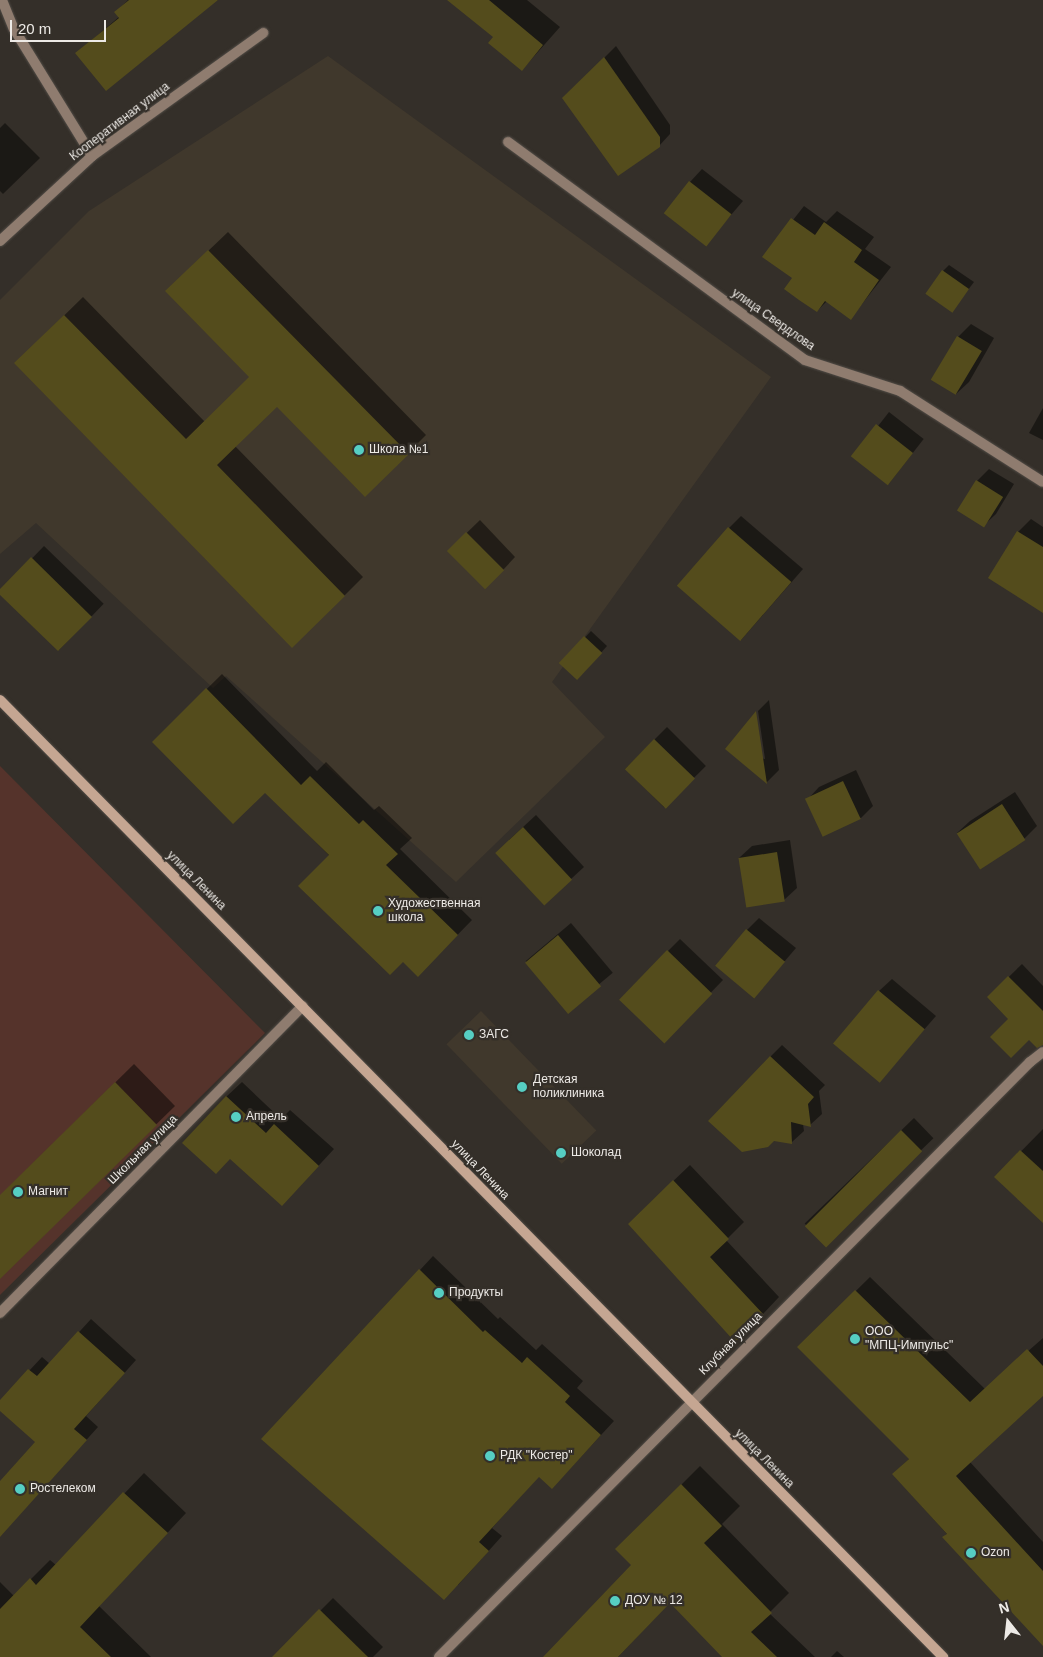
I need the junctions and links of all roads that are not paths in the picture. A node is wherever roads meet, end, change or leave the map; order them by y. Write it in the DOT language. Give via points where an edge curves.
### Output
graph roads {
  1 [pos="2,0"];
  2 [pos="262,33"];
  3 [pos="508,142"];
  4 [pos="92,156"];
  5 [pos="0,241"];
  6 [pos="1043,482"];
  7 [pos="0,700"];
  8 [pos="303,1006"];
  9 [pos="1043,1052"];
  10 [pos="0,1313"];
  11 [pos="690,1403"];
  12 [pos="439,1657"];
  13 [pos="943,1657"];
  1 -- 4 [label="street" via="14,29"];
  2 -- 4 [label="street, Кооперативная улица"];
  3 -- 6 [label="street, улица Свердлова" via="805,360 900,391"];
  4 -- 5 [label="street, Кооперативная улица"];
  7 -- 8 [label="main road, улица Ленина"];
  8 -- 10 [label="street, Школьная улица"];
  8 -- 11 [label="main road, улица Ленина"];
  9 -- 11 [label="street, Клубная улица"];
  11 -- 12 [label="street, Клубная улица"];
  11 -- 13 [label="main road, улица Ленина"];
}
